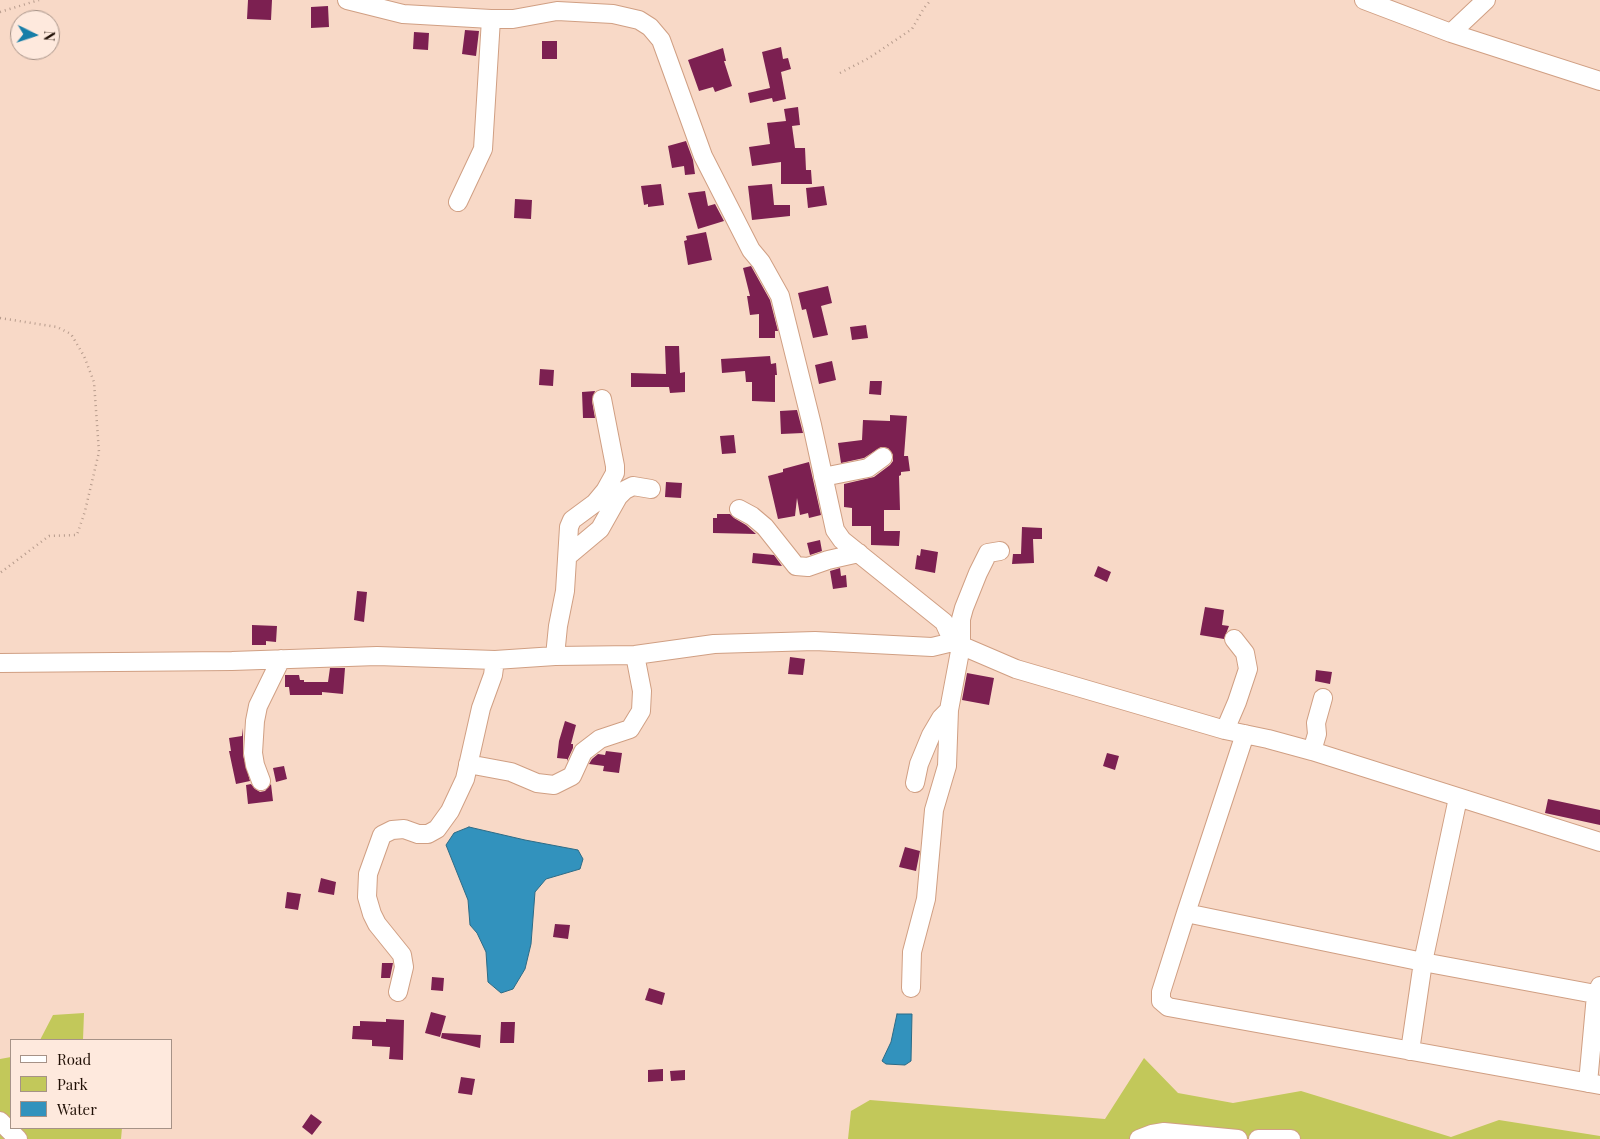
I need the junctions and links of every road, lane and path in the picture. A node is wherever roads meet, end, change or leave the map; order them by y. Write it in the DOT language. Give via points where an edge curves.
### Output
graph roads {
  1 [pos="39,0"];
  2 [pos="347,0"];
  3 [pos="931,0"];
  4 [pos="1364,0"];
  5 [pos="1486,0"];
  6 [pos="558,5"];
  7 [pos="0,12"];
  8 [pos="491,19"];
  9 [pos="1451,32"];
  10 [pos="840,73"];
  11 [pos="1600,81"];
  12 [pos="458,202"];
  13 [pos="0,318"];
  14 [pos="602,400"];
  15 [pos="883,457"];
  16 [pos="823,477"];
  17 [pos="651,489"];
  18 [pos="739,509"];
  19 [pos="1000,551"];
  20 [pos="859,553"];
  21 [pos="569,555"];
  22 [pos="0,573"];
  23 [pos="1234,639"];
  24 [pos="957,644"];
  25 [pos="555,656"];
  26 [pos="635,656"];
  27 [pos="281,659"];
  28 [pos="494,660"];
  29 [pos="0,663"];
  30 [pos="1323,698"];
  31 [pos="949,710"];
  32 [pos="1225,730"];
  33 [pos="1245,734"];
  34 [pos="1312,751"];
  35 [pos="468,764"];
  36 [pos="261,781"];
  37 [pos="915,784"];
  38 [pos="1458,798"];
  39 [pos="1600,842"];
  40 [pos="1186,912"];
  41 [pos="1423,962"];
  42 [pos="911,988"];
  43 [pos="398,992"];
  44 [pos="1599,992"];
  45 [pos="1410,1051"];
  46 [pos="1594,1084"];
  47 [pos="0,1120"];
  48 [pos="18,1139"];
  49 [pos="1139,1139"];
  50 [pos="1238,1139"];
  51 [pos="1258,1139"];
  52 [pos="1291,1139"];
  1 -- 7 [label="path"];
  2 -- 8 [label="street" via="403,14"];
  3 -- 10 [label="path" via="912,30"];
  4 -- 9 [label="street"];
  5 -- 9 [label="street"];
  6 -- 8 [label="street" via="513,19"];
  6 -- 16 [label="street" via="629,16 650,27 660,40 703,156 751,250 780,296"];
  8 -- 12 [label="street" via="483,149"];
  9 -- 11 [label="street"];
  13 -- 22 [label="path" via="57,326 71,334 94,382 99,452 76,535 49,536"];
  14 -- 21 [label="street" via="614,473 606,491 572,520"];
  15 -- 16 [label="street" via="868,468"];
  16 -- 20 [label="street" via="835,530"];
  17 -- 21 [label="street" via="633,486 625,490 600,529"];
  18 -- 20 [label="street" via="765,527 796,566 808,567"];
  19 -- 24 [label="street" via="988,553 978,573 961,619"];
  20 -- 24 [label="street" via="944,622"];
  21 -- 25 [label="street"];
  23 -- 32 [label="street" via="1245,653 1248,669"];
  24 -- 26 [label="street" via="932,647 816,641 714,644"];
  24 -- 31 [label="street"];
  24 -- 32 [label="street" via="1016,669"];
  25 -- 26 [label="street"];
  25 -- 28 [label="street"];
  26 -- 35 [label="street" via="642,691 641,711 630,728 600,739 583,752 572,776 554,785"];
  27 -- 28 [label="street" via="377,656"];
  27 -- 29 [label="street"];
  27 -- 36 [label="street" via="258,706 255,721 253,753"];
  28 -- 35 [label="street" via="494,675 481,708"];
  30 -- 34 [label="street"];
  31 -- 37 [label="street" via="931,735"];
  31 -- 42 [label="street" via="947,766 934,810 926,899 912,952"];
  32 -- 33 [label="street"];
  33 -- 34 [label="street"];
  33 -- 40 [label="street"];
  34 -- 38 [label="street"];
  35 -- 43 [label="street" via="458,796 437,829 428,834 404,829 382,834 368,874 367,897 372,914 402,955 404,967"];
  38 -- 39 [label="street"];
  38 -- 41 [label="street"];
  40 -- 41 [label="street"];
  40 -- 45 [label="street" via="1161,992 1161,1001 1168,1007"];
  41 -- 44 [label="street"];
  41 -- 45 [label="street"];
  44 -- 46 [label="street"];
  45 -- 46 [label="street"];
  47 -- 48 [label="street"];
  49 -- 50 [label="street" via="1164,1132"];
  51 -- 52 [label="street"];
}
